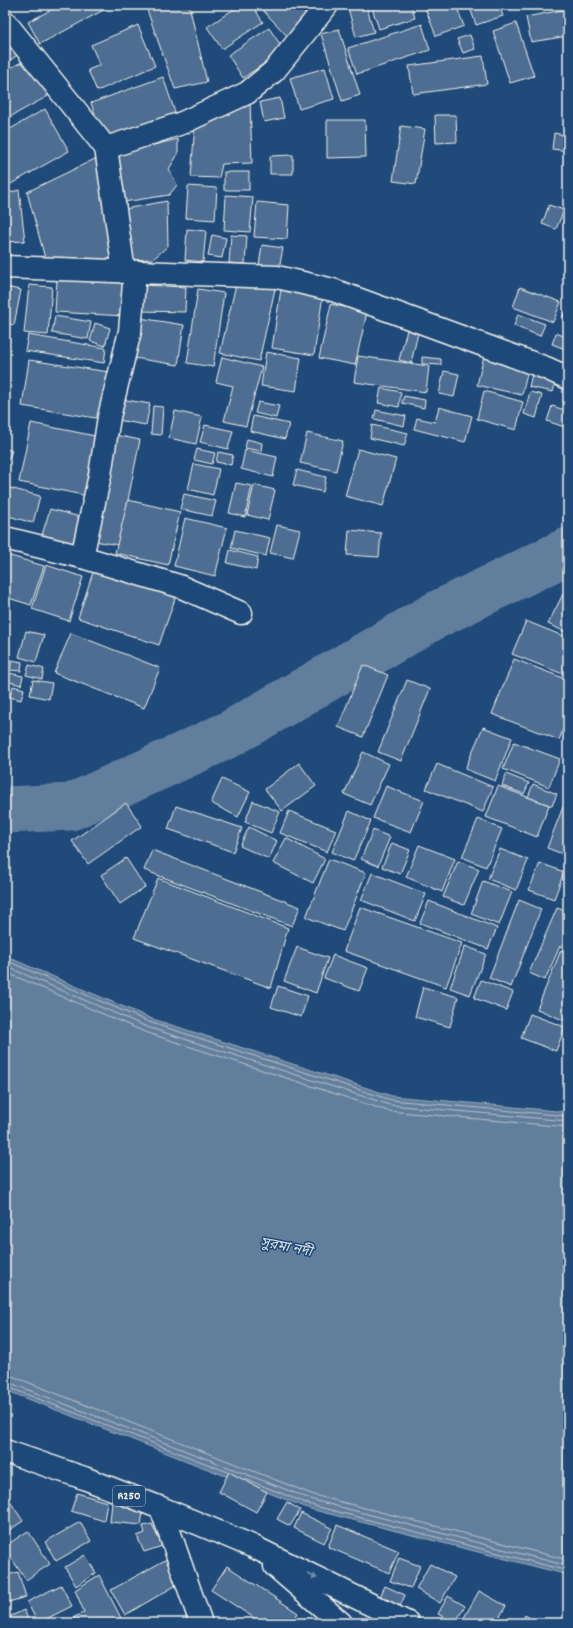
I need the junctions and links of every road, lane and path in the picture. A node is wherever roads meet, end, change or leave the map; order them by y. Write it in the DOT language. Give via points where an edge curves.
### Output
graph roads {
  1 [pos="327,5"];
  2 [pos="5,22"];
  3 [pos="106,148"];
  4 [pos="5,267"];
  5 [pos="129,272"];
  6 [pos="568,362"];
  7 [pos="546,368"];
  8 [pos="568,378"];
  9 [pos="5,538"];
  10 [pos="82,557"];
  11 [pos="241,613"];
  12 [pos="5,1451"];
  13 [pos="161,1508"];
  14 [pos="252,1546"];
  15 [pos="201,1623"];
  16 [pos="341,1623"];
  17 [pos="408,1623"];
  1 -- 3 [label="street" via="274,71 247,93 182,123"];
  2 -- 3 [label="street"];
  3 -- 5 [label="street"];
  4 -- 5 [label="street"];
  5 -- 7 [label="street" via="277,277 333,290"];
  5 -- 10 [label="street" via="130,331 109,417 100,475"];
  6 -- 7 [label="street"];
  7 -- 8 [label="street"];
  9 -- 10 [label="street"];
  10 -- 11 [label="street" via="179,586"];
  12 -- 13 [label="street, R250"];
  13 -- 14 [label="street, R250"];
  13 -- 15 [label="street"];
  14 -- 16 [label="street, R250"];
  14 -- 17 [label="street, R250, one-way"];
}
